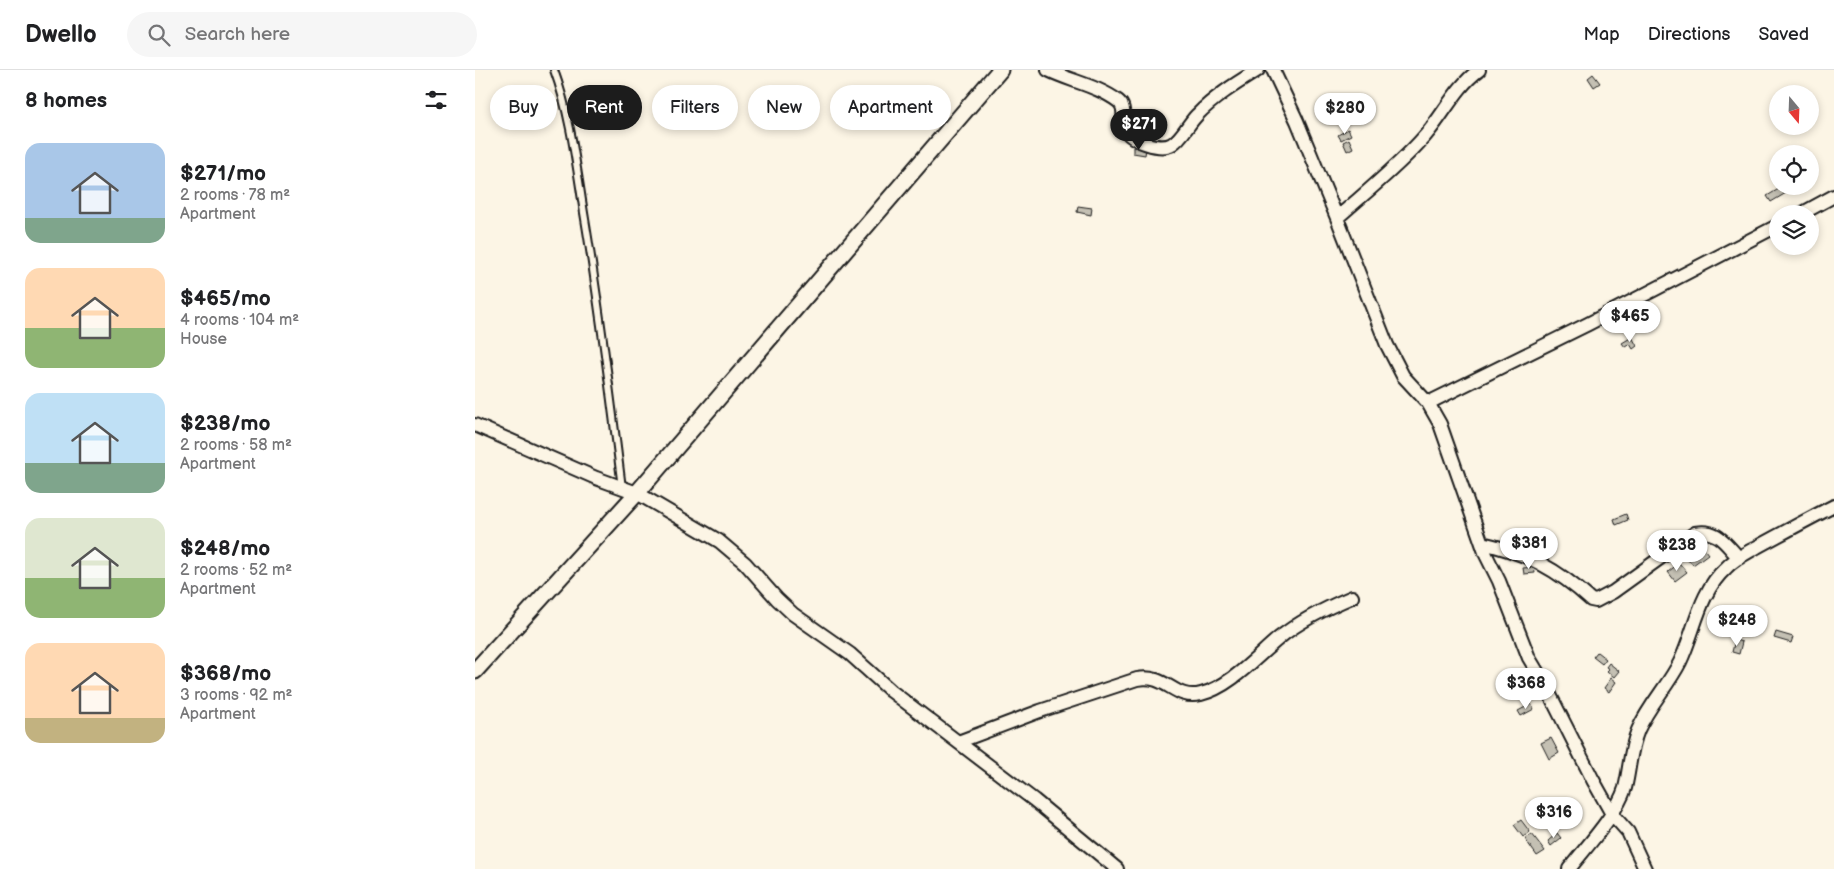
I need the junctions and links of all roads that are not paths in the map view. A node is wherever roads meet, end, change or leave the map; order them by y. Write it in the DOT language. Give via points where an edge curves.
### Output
graph roads {
  1 [pos="554,70"];
  2 [pos="1000,70"];
  3 [pos="1048,70"];
  4 [pos="1258,70"];
  5 [pos="1273,70"];
  6 [pos="1479,70"];
  7 [pos="1834,196"];
  8 [pos="1818,205"];
  9 [pos="1337,218"];
  10 [pos="1769,230"];
  11 [pos="1428,403"];
  12 [pos="475,425"];
  13 [pos="622,488"];
  14 [pos="637,493"];
  15 [pos="1834,506"];
  16 [pos="1482,543"];
  17 [pos="1739,558"];
  18 [pos="1352,597"];
  19 [pos="475,671"];
  20 [pos="958,742"];
  21 [pos="1612,814"];
  22 [pos="1117,869"];
  23 [pos="1569,869"];
  24 [pos="1645,869"];
  1 -- 13 [label="lane" via="579,183 598,299"];
  2 -- 14 [label="street"];
  3 -- 4 [label="street" via="1120,102 1127,132 1136,139 1163,148 1178,140 1198,114"];
  5 -- 9 [label="street"];
  6 -- 9 [label="street" via="1425,136"];
  7 -- 8 [label="street"];
  9 -- 11 [label="street" via="1387,345 1403,376"];
  10 -- 11 [label="street"];
  11 -- 16 [label="street" via="1440,424"];
  12 -- 13 [label="street"];
  13 -- 14 [label="street"];
  14 -- 19 [label="street"];
  14 -- 20 [label="street" via="719,541 745,563 793,614 850,654 891,691"];
  15 -- 17 [label="street"];
  16 -- 17 [label="street" via="1517,552 1544,564 1591,600 1597,601 1695,533 1711,532"];
  16 -- 21 [label="street" via="1529,658"];
  17 -- 21 [label="street" via="1712,582 1681,661 1638,731 1630,754 1625,788"];
  18 -- 20 [label="street" via="1299,624 1229,680 1203,694 1182,694 1153,678 1137,678"];
  20 -- 22 [label="street"];
  21 -- 23 [label="street"];
  21 -- 24 [label="street" via="1628,832"];
}
